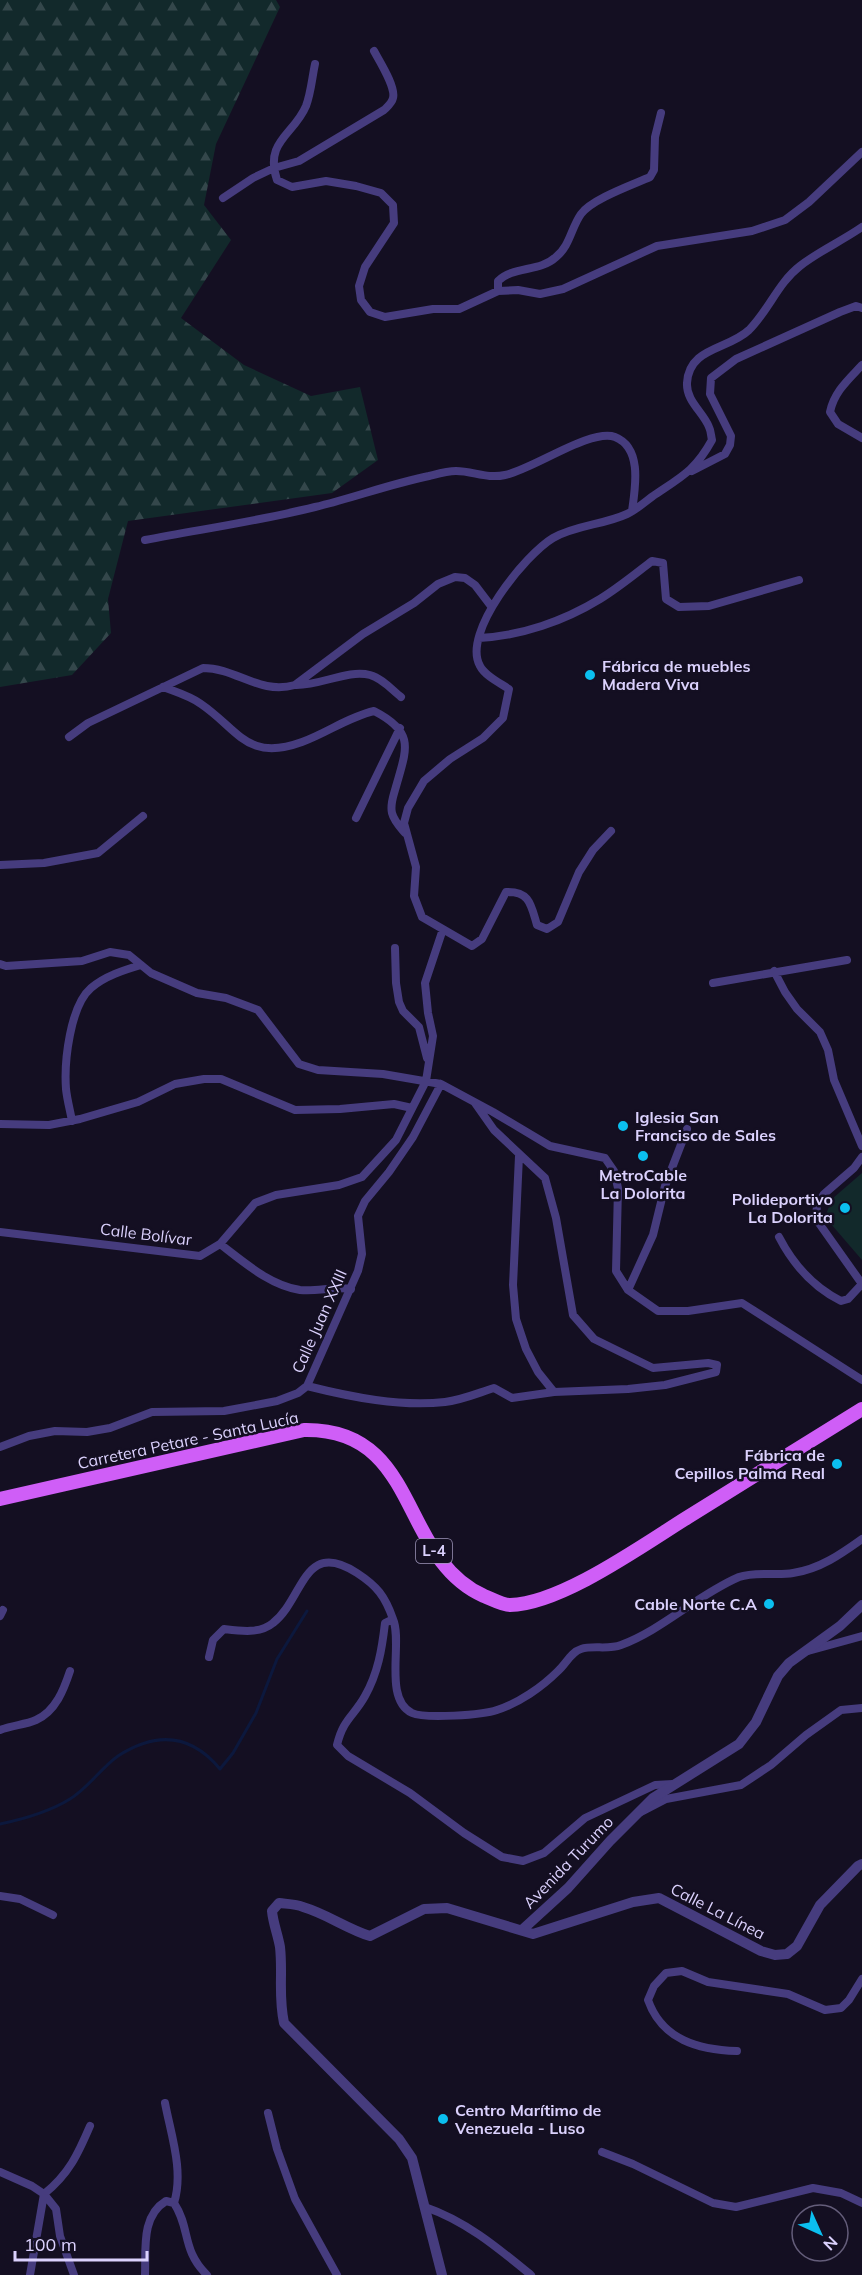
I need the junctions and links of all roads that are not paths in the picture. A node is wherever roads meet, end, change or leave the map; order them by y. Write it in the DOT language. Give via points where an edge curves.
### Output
graph roads {
  1 [pos="374,51"];
  2 [pos="315,64"];
  3 [pos="661,113"];
  4 [pos="862,152"];
  5 [pos="274,168"];
  6 [pos="222,198"];
  7 [pos="862,227"];
  8 [pos="498,291"];
  9 [pos="862,308"];
  10 [pos="862,365"];
  11 [pos="862,438"];
  12 [pos="689,472"];
  13 [pos="632,511"];
  14 [pos="145,540"];
  15 [pos="799,580"];
  16 [pos="491,606"];
  17 [pos="479,638"];
  18 [pos="295,685"];
  19 [pos="163,687"];
  20 [pos="401,697"];
  21 [pos="400,728"];
  22 [pos="69,737"];
  23 [pos="143,816"];
  24 [pos="356,818"];
  25 [pos="610,831"];
  26 [pos="407,836"];
  27 [pos="0,865"];
  28 [pos="443,929"];
  29 [pos="395,948"];
  30 [pos="847,960"];
  31 [pos="0,964"];
  32 [pos="141,965"];
  33 [pos="774,971"];
  34 [pos="713,983"];
  35 [pos="428,1061"];
  36 [pos="426,1081"];
  37 [pos="441,1084"];
  38 [pos="474,1101"];
  39 [pos="412,1108"];
  40 [pos="72,1121"];
  41 [pos="0,1124"];
  42 [pos="687,1128"];
  43 [pos="862,1146"];
  44 [pos="519,1156"];
  45 [pos="862,1157"];
  46 [pos="0,1232"];
  47 [pos="779,1237"];
  48 [pos="220,1244"];
  49 [pos="862,1284"];
  50 [pos="351,1289"];
  51 [pos="628,1290"];
  52 [pos="862,1380"];
  53 [pos="307,1386"];
  54 [pos="554,1392"];
  55 [pos="862,1409"];
  56 [pos="0,1447"];
  57 [pos="0,1499"];
  58 [pos="862,1539"];
  59 [pos="862,1605"];
  60 [pos="393,1619"];
  61 [pos="862,1636"];
  62 [pos="805,1652"];
  63 [pos="208,1657"];
  64 [pos="70,1671"];
  65 [pos="862,1708"];
  66 [pos="0,1730"];
  67 [pos="676,1784"];
  68 [pos="633,1816"];
  69 [pos="862,1864"];
  70 [pos="0,1896"];
  71 [pos="53,1915"];
  72 [pos="522,1930"];
  73 [pos="862,1979"];
  74 [pos="738,2051"];
  75 [pos="165,2103"];
  76 [pos="268,2113"];
  77 [pos="90,2126"];
  78 [pos="602,2152"];
  79 [pos="0,2172"];
  80 [pos="44,2194"];
  81 [pos="174,2203"];
  82 [pos="862,2203"];
  83 [pos="425,2207"];
  84 [pos="30,2275"];
  85 [pos="74,2275"];
  86 [pos="146,2275"];
  87 [pos="207,2275"];
  88 [pos="337,2275"];
  89 [pos="441,2275"];
  90 [pos="531,2275"];
  1 -- 5 [label="street" via="390,81 393,101 299,161"];
  2 -- 5 [label="street" via="306,105 275,149"];
  3 -- 8 [label="street" via="650,177 582,212 567,246 555,259 503,276 498,281"];
  4 -- 8 [label="street" via="785,220 752,231 657,246 563,289 540,294"];
  5 -- 6 [label="street"];
  5 -- 8 [label="street" via="277,180 292,187 326,181 356,186 381,193 393,205 394,223 365,267 359,286 361,300 370,312 385,317 459,309"];
  7 -- 12 [label="street" via="800,266 748,331 707,350 692,363 687,384 712,440"];
  9 -- 12 [label="street" via="856,306 840,312 718,370 711,378 710,393 731,436 730,446 725,454"];
  10 -- 11 [label="street" via="841,387 830,412 838,424"];
  12 -- 13 [label="street"];
  13 -- 14 [label="street" via="637,476 633,458 614,436 570,446 505,476 456,471 429,475 266,519"];
  13 -- 16 [label="street" via="552,538 527,561"];
  15 -- 17 [label="street" via="709,606 679,607 666,599 663,563 652,561 572,614 523,632"];
  16 -- 17 [label="street"];
  16 -- 18 [label="street" via="475,585 455,577 438,584 363,634"];
  17 -- 26 [label="street" via="480,666 509,689 502,718 483,738 424,781 408,808 404,823"];
  18 -- 19 [label="street" via="267,687 214,668 202,668"];
  18 -- 20 [label="street" via="309,686 347,675 370,675"];
  19 -- 21 [label="street" via="201,704 233,733 257,746 274,748 302,743 358,715 375,711"];
  19 -- 22 [label="street" via="88,723"];
  21 -- 24 [label="street"];
  21 -- 26 [label="street" via="405,738 405,756 392,813"];
  23 -- 27 [label="street" via="98,853"];
  25 -- 28 [label="street" via="579,872 558,921 547,929 537,925 526,896 518,892 506,892 482,939 472,946"];
  26 -- 28 [label="street" via="416,867 414,896 423,917"];
  28 -- 35 [label="street" via="425,983 433,1036"];
  29 -- 35 [label="street" via="399,1002 419,1027"];
  30 -- 33 [label="street"];
  31 -- 32 [label="street" via="82,961 110,952 129,955"];
  32 -- 36 [label="street" via="197,993 258,1010 299,1064 318,1070"];
  32 -- 40 [label="street" via="90,988 80,1002 68,1041 66,1088"];
  33 -- 34 [label="street"];
  33 -- 43 [label="street" via="796,1009 820,1032 834,1080"];
  35 -- 36 [label="street"];
  36 -- 37 [label="street"];
  36 -- 39 [label="street, Calle Bolívar"];
  37 -- 38 [label="street"];
  37 -- 50 [label="street, Calle Juan XXIII" via="413,1137 358,1216 362,1254"];
  38 -- 44 [label="street"];
  38 -- 51 [label="street" via="550,1146 605,1158 618,1188 616,1271"];
  39 -- 40 [label="street" via="394,1104 295,1110 221,1079 204,1079 175,1084 138,1102"];
  39 -- 48 [label="street, Calle Bolívar" via="396,1140 362,1177 255,1203"];
  40 -- 41 [label="street" via="49,1125"];
  42 -- 51 [label="street" via="665,1186 653,1235"];
  44 -- 54 [label="street" via="513,1286 516,1319 526,1349"];
  44 -- 54 [label="street" via="545,1178 573,1315 594,1339 653,1368 717,1365 716,1372 665,1385"];
  45 -- 49 [label="street" via="824,1194 817,1205 816,1219"];
  46 -- 48 [label="street, Calle Bolívar" via="200,1256"];
  47 -- 49 [label="street" via="789,1257 826,1293 848,1299"];
  48 -- 50 [label="street" via="279,1285 302,1290"];
  50 -- 53 [label="street, Calle Juan XXIII"];
  51 -- 52 [label="street" via="658,1311 742,1303"];
  53 -- 54 [label="street" via="360,1398 417,1403 447,1402 494,1388 512,1398"];
  53 -- 56 [label="street, Calle Juan XXIII" via="277,1401 224,1411 152,1412 110,1428 56,1431"];
  55 -- 57 [label="main road, Carretera Petare - Santa Lucía / L-4" via="594,1575 533,1603 507,1605 457,1581 439,1561 393,1475 372,1450 323,1430 304,1430"];
  58 -- 60 [label="street" via="825,1564 794,1573 742,1576 618,1647 582,1649 543,1684 507,1706 486,1713 427,1716 404,1707 395,1684 397,1629"];
  59 -- 62 [label="street, Avenida Turumo"];
  60 -- 63 [label="street" via="386,1599 370,1582 332,1561 311,1569 272,1625 250,1632 224,1629 213,1640"];
  60 -- 67 [label="street" via="386,1623 378,1668 364,1698 345,1722 337,1745 502,1857 523,1861 544,1853 585,1818 655,1785"];
  61 -- 62 [label="street"];
  62 -- 67 [label="street, Avenida Turumo" via="778,1676 756,1722 739,1744"];
  64 -- 66 [label="street" via="61,1694 43,1716"];
  65 -- 68 [label="street" via="841,1710 741,1785 666,1799"];
  67 -- 68 [label="street, Avenida Turumo"];
  68 -- 72 [label="street, Avenida Turumo" via="568,1888"];
  69 -- 72 [label="street, Calle La Línea" via="820,1905 797,1946 787,1954 761,1951 659,1898 633,1902 544,1932"];
  70 -- 71 [label="street" via="20,1899"];
  72 -- 83 [label="street, Avenida Turumo" via="447,1908 424,1909 370,1936 301,1906 279,1903 273,1911 280,1945 284,2023 399,2139 412,2158"];
  73 -- 74 [label="street" via="841,2008 825,2010 788,1994 708,1982 681,1971 666,1973 654,1986 648,2000 652,2014 672,2033 691,2045"];
  75 -- 81 [label="street" via="177,2166 179,2190"];
  76 -- 88 [label="street" via="295,2199"];
  77 -- 80 [label="street" via="74,2162"];
  78 -- 82 [label="street" via="713,2203 736,2207 813,2188 841,2193"];
  79 -- 80 [label="street"];
  80 -- 84 [label="street"];
  80 -- 85 [label="street" via="56,2209 60,2236"];
  81 -- 86 [label="street" via="166,2201 157,2206 147,2226"];
  81 -- 87 [label="street" via="180,2211 190,2253"];
  83 -- 89 [label="street"];
  83 -- 90 [label="street" via="488,2239"];
}
